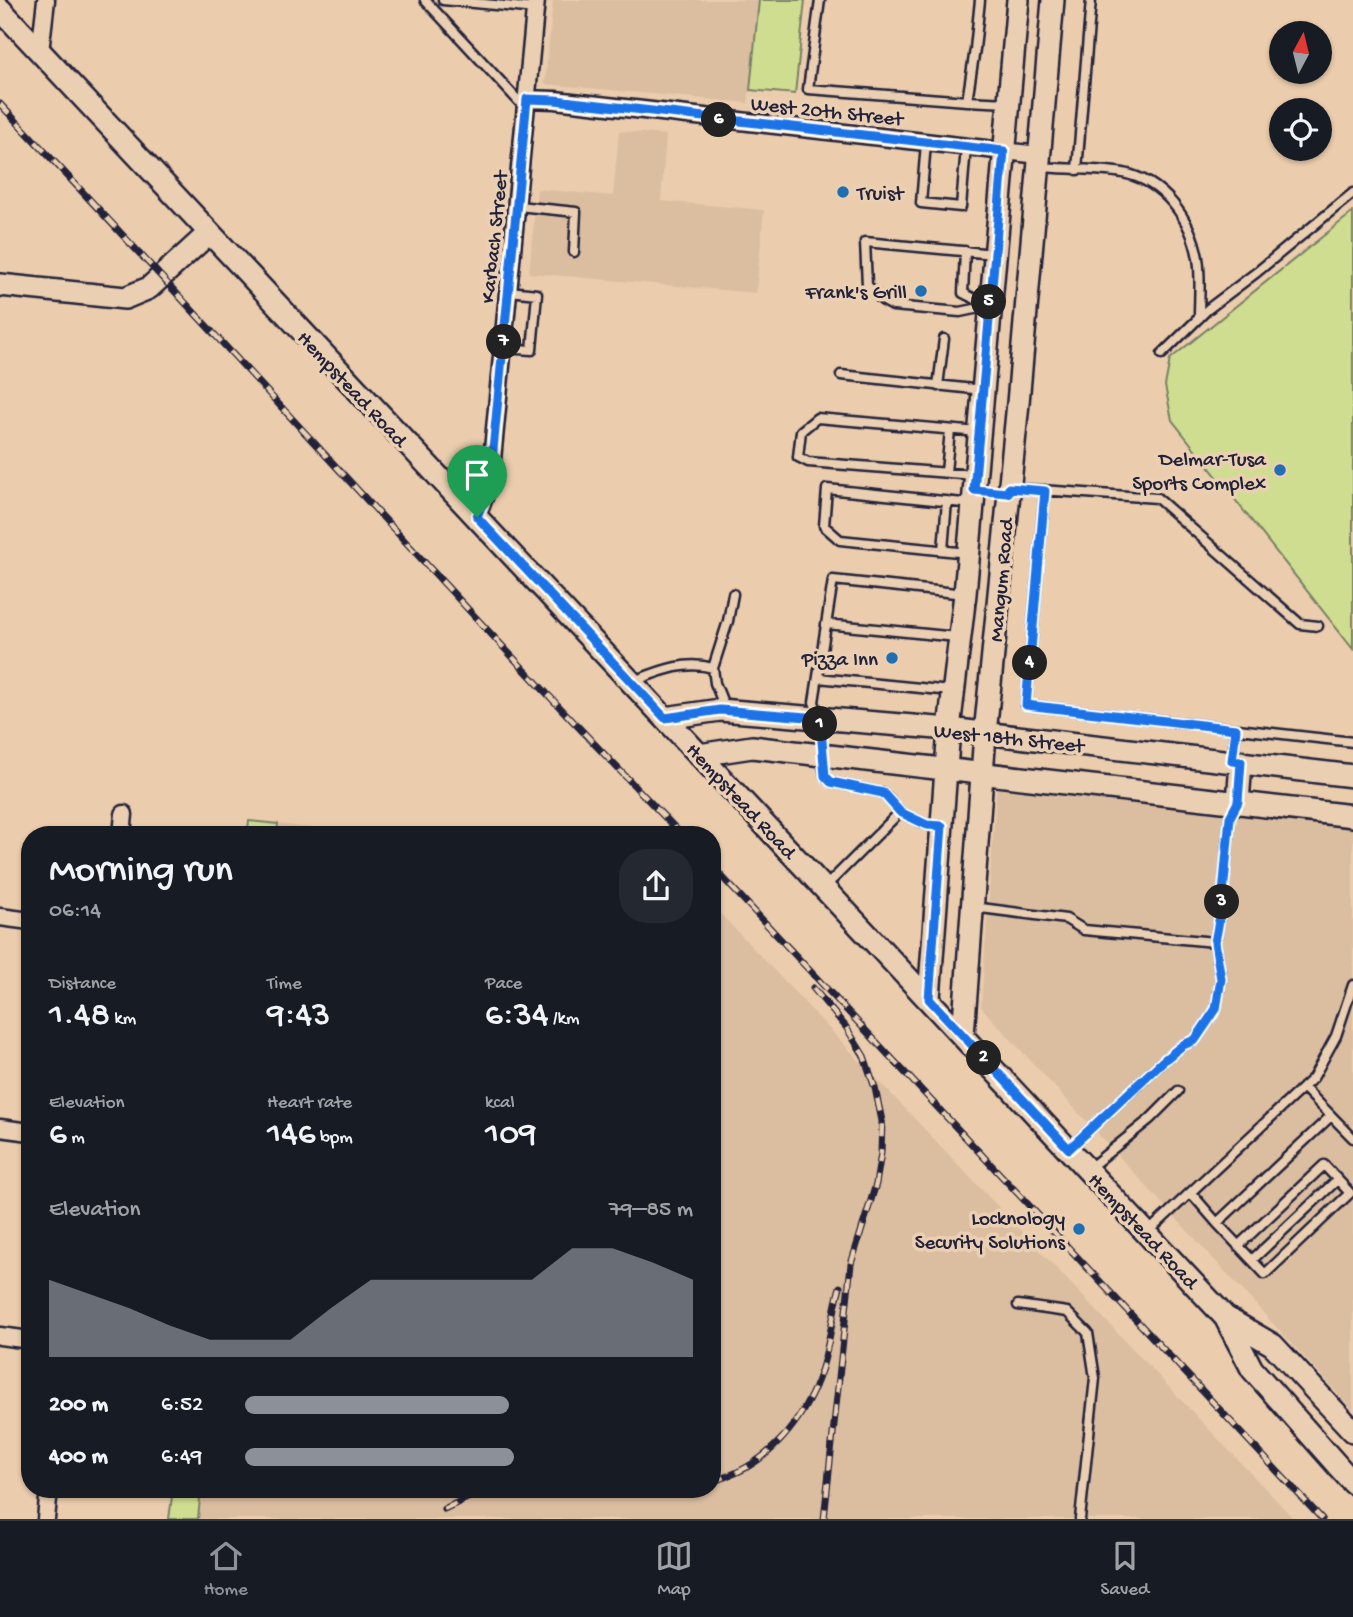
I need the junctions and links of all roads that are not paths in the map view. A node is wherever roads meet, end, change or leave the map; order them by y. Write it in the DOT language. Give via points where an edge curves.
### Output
graph roads {
  1 [pos="46,0"];
  2 [pos="425,0"];
  3 [pos="443,0"];
  4 [pos="820,0"];
  5 [pos="980,0"];
  6 [pos="1018,0"];
  7 [pos="1053,0"];
  8 [pos="1091,0"];
  9 [pos="536,5"];
  10 [pos="0,9"];
  11 [pos="40,52"];
  12 [pos="967,102"];
  13 [pos="1008,103"];
  14 [pos="527,105"];
  15 [pos="926,143"];
  16 [pos="966,147"];
  17 [pos="1004,151"];
  18 [pos="1039,161"];
  19 [pos="1077,170"];
  20 [pos="1353,193"];
  21 [pos="518,206"];
  22 [pos="208,233"];
  23 [pos="965,251"];
  24 [pos="574,252"];
  25 [pos="994,254"];
  26 [pos="0,285"];
  27 [pos="509,291"];
  28 [pos="989,306"];
  29 [pos="1199,318"];
  30 [pos="944,339"];
  31 [pos="503,348"];
  32 [pos="1163,354"];
  33 [pos="841,375"];
  34 [pos="938,386"];
  35 [pos="983,390"];
  36 [pos="950,430"];
  37 [pos="979,432"];
  38 [pos="946,472"];
  39 [pos="974,490"];
  40 [pos="1009,490"];
  41 [pos="1045,491"];
  42 [pos="947,501"];
  43 [pos="477,517"];
  44 [pos="943,550"];
  45 [pos="969,553"];
  46 [pos="733,594"];
  47 [pos="965,594"];
  48 [pos="826,624"];
  49 [pos="1318,626"];
  50 [pos="960,637"];
  51 [pos="713,668"];
  52 [pos="818,678"];
  53 [pos="631,682"];
  54 [pos="954,691"];
  55 [pos="726,710"];
  56 [pos="665,718"];
  57 [pos="820,718"];
  58 [pos="949,729"];
  59 [pos="1236,729"];
  60 [pos="985,734"];
  61 [pos="1353,742"];
  62 [pos="699,755"];
  63 [pos="821,755"];
  64 [pos="1236,762"];
  65 [pos="946,769"];
  66 [pos="984,774"];
  67 [pos="1353,776"];
  68 [pos="1238,802"];
  69 [pos="900,812"];
  70 [pos="124,814"];
  71 [pos="1353,816"];
  72 [pos="123,826"];
  73 [pos="942,826"];
  74 [pos="824,888"];
  75 [pos="972,907"];
  76 [pos="0,917"];
  77 [pos="21,919"];
  78 [pos="1215,942"];
  79 [pos="1353,985"];
  80 [pos="929,999"];
  81 [pos="963,1035"];
  82 [pos="1303,1087"];
  83 [pos="1178,1091"];
  84 [pos="1331,1116"];
  85 [pos="0,1128"];
  86 [pos="21,1131"];
  87 [pos="1353,1138"];
  88 [pos="1069,1149"];
  89 [pos="1088,1169"];
  90 [pos="1337,1180"];
  91 [pos="1191,1194"];
  92 [pos="1217,1223"];
  93 [pos="1147,1233"];
  94 [pos="1238,1246"];
  95 [pos="1252,1259"];
  96 [pos="1018,1305"];
  97 [pos="1225,1317"];
  98 [pos="0,1336"];
  99 [pos="21,1339"];
  100 [pos="1353,1431"];
  101 [pos="1353,1483"];
  102 [pos="48,1498"];
  103 [pos="46,1519"];
  104 [pos="1080,1519"];
  1 -- 11 [label="street"];
  2 -- 14 [label="lane"];
  3 -- 9 [label="lane"];
  4 -- 12 [label="lane" via="808,89"];
  5 -- 12 [label="lane"];
  6 -- 13 [label="main road, Mangum Road"];
  7 -- 18 [label="main road, Mangum Road"];
  8 -- 19 [label="lane"];
  9 -- 14 [label="street, Karbach Street"];
  10 -- 11 [label="main road, Hempstead Road"];
  11 -- 22 [label="main road, Hempstead Road"];
  12 -- 13 [label="lane"];
  13 -- 17 [label="main road, Mangum Road"];
  14 -- 15 [label="street, West 20th Street" via="555,100"];
  14 -- 21 [label="street, Karbach Street"];
  15 -- 16 [label="street, West 20th Street"];
  15 -- 16 [label="lane" via="921,203 961,207"];
  16 -- 17 [label="street, West 20th Street"];
  17 -- 18 [label="street, West 20th Street"];
  17 -- 25 [label="main road, Mangum Road"];
  18 -- 19 [label="lane"];
  18 -- 40 [label="main road, Mangum Road"];
  19 -- 29 [label="lane" via="1124,174 1152,183 1171,201 1190,226 1198,260"];
  20 -- 29 [label="lane"];
  21 -- 24 [label="lane" via="576,212"];
  21 -- 27 [label="street, Karbach Street"];
  22 -- 26 [label="main road" via="149,288 125,298"];
  22 -- 43 [label="main road, Hempstead Road"];
  23 -- 25 [label="lane"];
  23 -- 28 [label="lane" via="962,293"];
  23 -- 28 [label="lane" via="865,242 867,285 893,306 960,312"];
  25 -- 28 [label="main road, Mangum Road"];
  27 -- 31 [label="street, Karbach Street"];
  27 -- 31 [label="lane" via="537,294 532,351"];
  28 -- 35 [label="main road, Mangum Road"];
  29 -- 32 [label="lane"];
  30 -- 34 [label="lane"];
  31 -- 43 [label="street, Karbach Street" via="490,481"];
  33 -- 34 [label="lane"];
  34 -- 35 [label="lane"];
  35 -- 37 [label="main road, Mangum Road"];
  36 -- 37 [label="lane"];
  36 -- 38 [label="lane"];
  36 -- 38 [label="lane" via="817,418 801,431 798,457 808,462"];
  37 -- 39 [label="main road, Mangum Road"];
  38 -- 39 [label="lane"];
  39 -- 40 [label="main road"];
  39 -- 42 [label="lane"];
  39 -- 45 [label="main road, Mangum Road"];
  40 -- 41 [label="lane"];
  40 -- 60 [label="main road, Mangum Road"];
  41 -- 49 [label="lane" via="1157,498 1300,624"];
  41 -- 59 [label="lane" via="1026,705"];
  42 -- 44 [label="lane"];
  42 -- 44 [label="lane" via="827,489 824,526 840,540"];
  43 -- 53 [label="main road, Hempstead Road"];
  44 -- 45 [label="lane"];
  45 -- 47 [label="main road, Mangum Road"];
  46 -- 51 [label="lane"];
  47 -- 48 [label="lane" via="833,580"];
  47 -- 50 [label="main road, Mangum Road"];
  48 -- 50 [label="lane"];
  48 -- 52 [label="lane"];
  50 -- 54 [label="main road, Mangum Road"];
  51 -- 53 [label="lane" via="669,667"];
  51 -- 55 [label="lane"];
  52 -- 54 [label="lane"];
  52 -- 57 [label="lane" via="814,702"];
  53 -- 56 [label="main road, Hempstead Road"];
  54 -- 58 [label="main road, Mangum Road"];
  55 -- 56 [label="main road, West 18th Street"];
  55 -- 57 [label="main road, West 18th Street"];
  56 -- 62 [label="main road, Hempstead Road"];
  57 -- 58 [label="main road, West 18th Street"];
  57 -- 63 [label="main road"];
  58 -- 60 [label="main road, West 18th Street"];
  58 -- 65 [label="main road, Mangum Road"];
  59 -- 61 [label="lane"];
  59 -- 64 [label="lane"];
  60 -- 64 [label="main road, West 18th Street"];
  60 -- 66 [label="main road, Mangum Road"];
  62 -- 63 [label="main road, West 18th Street" via="752,747"];
  62 -- 74 [label="main road, Hempstead Road"];
  63 -- 65 [label="main road, West 18th Street"];
  63 -- 69 [label="lane" via="825,776 831,782 883,793"];
  64 -- 67 [label="main road, West 18th Street"];
  64 -- 68 [label="main road"];
  65 -- 66 [label="main road, West 18th Street"];
  65 -- 73 [label="main road, Mangum Road"];
  66 -- 68 [label="main road, West 18th Street"];
  66 -- 75 [label="main road, Mangum Road"];
  68 -- 71 [label="main road, West 18th Street"];
  68 -- 78 [label="lane" via="1230,817"];
  69 -- 73 [label="lane" via="927,825"];
  69 -- 74 [label="lane"];
  70 -- 72 [label="street"];
  73 -- 80 [label="main road, Mangum Road"];
  74 -- 80 [label="main road, Hempstead Road"];
  75 -- 78 [label="lane" via="1066,919 1084,930"];
  75 -- 81 [label="main road, Mangum Road"];
  76 -- 77 [label="street"];
  78 -- 88 [label="lane" via="1221,979 1216,1009 1195,1040 1163,1061"];
  79 -- 82 [label="lane" via="1336,1036"];
  80 -- 81 [label="main road, Hempstead Road"];
  81 -- 88 [label="main road, Hempstead Road"];
  82 -- 84 [label="lane"];
  82 -- 91 [label="lane"];
  83 -- 89 [label="lane"];
  84 -- 87 [label="lane"];
  84 -- 92 [label="lane"];
  85 -- 86 [label="street"];
  88 -- 89 [label="main road, Hempstead Road"];
  89 -- 93 [label="main road, Hempstead Road"];
  90 -- 94 [label="lane" via="1324,1164"];
  90 -- 95 [label="lane"];
  90 -- 95 [label="lane" via="1350,1193 1265,1274"];
  91 -- 92 [label="lane"];
  91 -- 93 [label="lane"];
  92 -- 94 [label="lane"];
  93 -- 97 [label="main road, Hempstead Road"];
  94 -- 95 [label="lane"];
  96 -- 104 [label="lane" via="1067,1312 1088,1334 1095,1378"];
  97 -- 100 [label="main road, Hempstead Road" via="1273,1345"];
  97 -- 101 [label="main road, Hempstead Road" via="1252,1369"];
  98 -- 99 [label="street"];
  102 -- 103 [label="street"];
}
